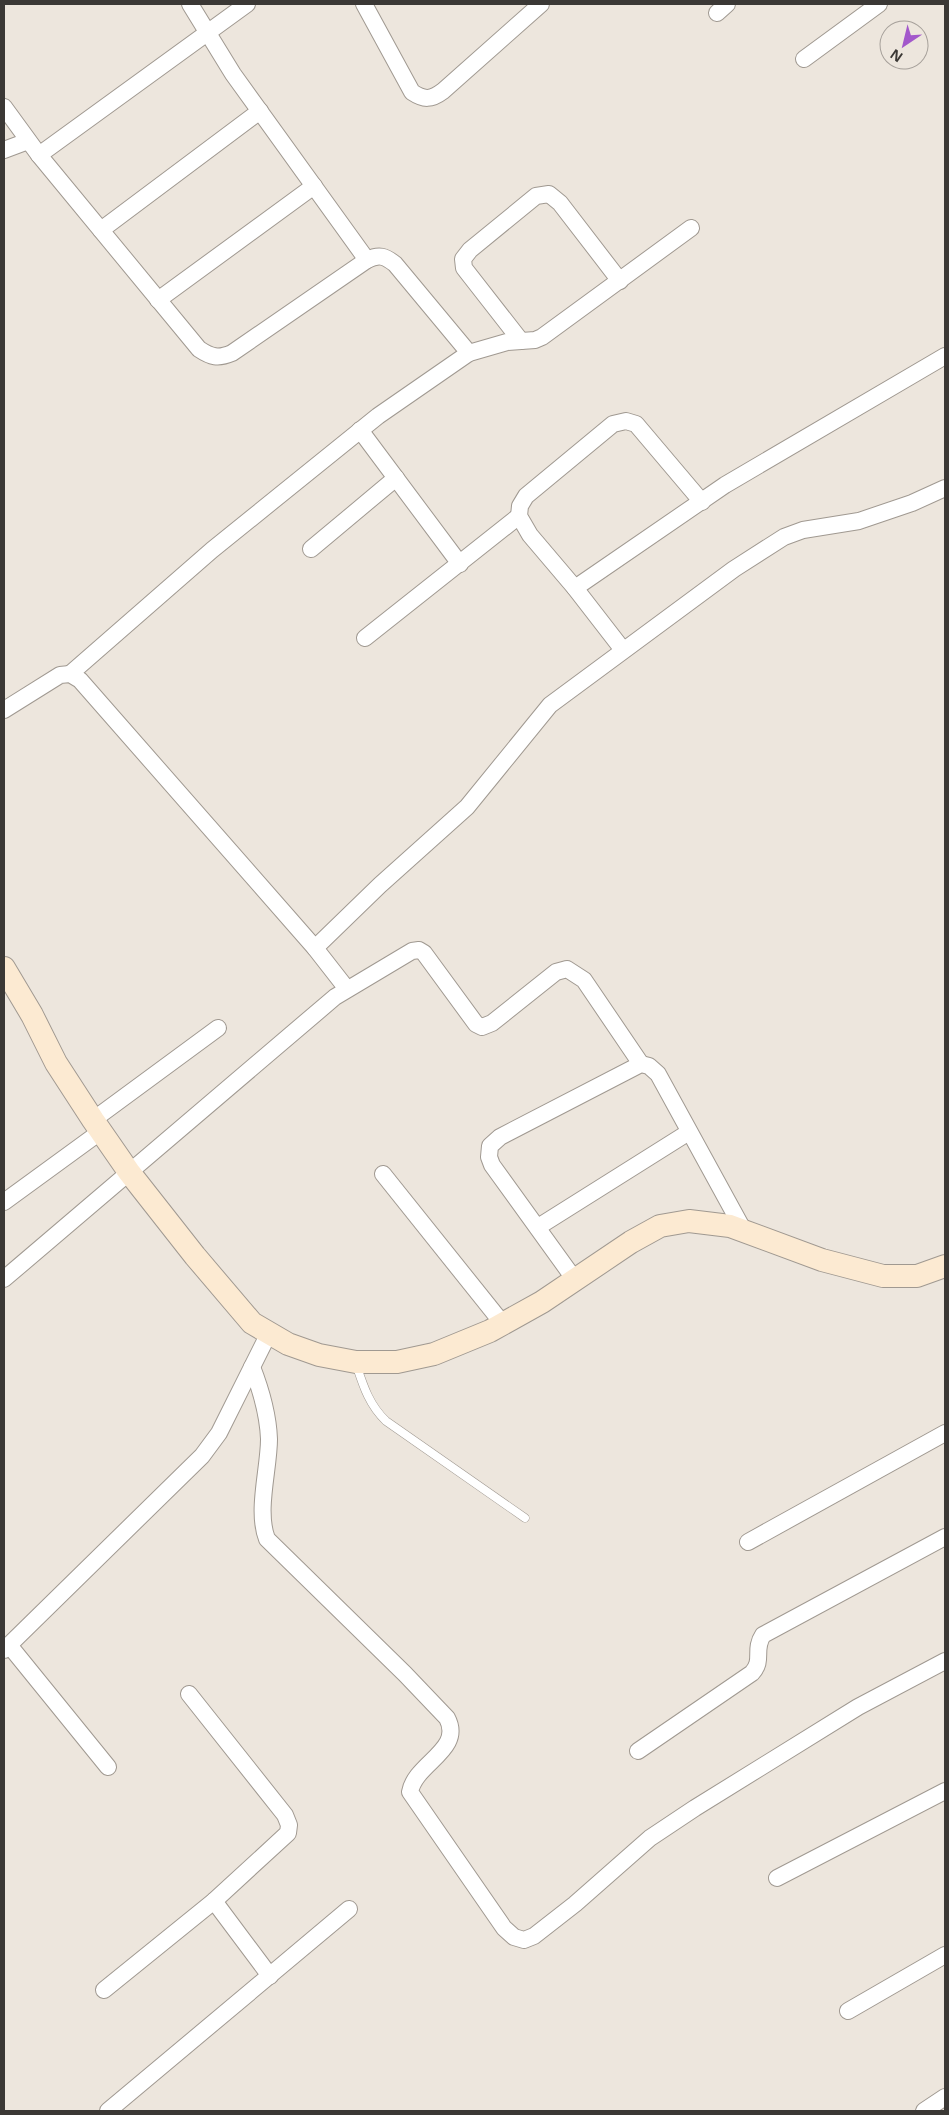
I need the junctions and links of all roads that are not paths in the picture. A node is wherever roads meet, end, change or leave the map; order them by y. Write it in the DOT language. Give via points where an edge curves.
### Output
graph roads {
  1 [pos="190,4"];
  2 [pos="247,4"];
  3 [pos="364,4"];
  4 [pos="541,4"];
  5 [pos="879,4"];
  6 [pos="208,33"];
  7 [pos="804,59"];
  8 [pos="4,108"];
  9 [pos="260,111"];
  10 [pos="28,141"];
  11 [pos="4,150"];
  12 [pos="39,155"];
  13 [pos="314,186"];
  14 [pos="691,228"];
  15 [pos="101,230"];
  16 [pos="367,260"];
  17 [pos="620,281"];
  18 [pos="158,300"];
  19 [pos="520,341"];
  20 [pos="469,353"];
  21 [pos="945,356"];
  22 [pos="360,430"];
  23 [pos="396,478"];
  24 [pos="945,488"];
  25 [pos="702,502"];
  26 [pos="519,516"];
  27 [pos="311,549"];
  28 [pos="460,564"];
  29 [pos="576,588"];
  30 [pos="365,638"];
  31 [pos="623,650"];
  32 [pos="70,674"];
  33 [pos="4,710"];
  34 [pos="315,948"];
  35 [pos="4,968"];
  36 [pos="347,989"];
  37 [pos="218,1028"];
  38 [pos="641,1064"];
  39 [pos="96,1126"];
  40 [pos="690,1132"];
  41 [pos="129,1172"];
  42 [pos="383,1174"];
  43 [pos="4,1202"];
  44 [pos="538,1227"];
  45 [pos="744,1231"];
  46 [pos="945,1266"];
  47 [pos="4,1279"];
  48 [pos="575,1280"];
  49 [pos="503,1324"];
  50 [pos="269,1333"];
  51 [pos="356,1362"];
  52 [pos="255,1374"];
  53 [pos="945,1433"];
  54 [pos="525,1518"];
  55 [pos="945,1537"];
  56 [pos="748,1542"];
  57 [pos="7,1647"];
  58 [pos="945,1661"];
  59 [pos="189,1694"];
  60 [pos="638,1751"];
  61 [pos="108,1767"];
  62 [pos="945,1792"];
  63 [pos="777,1878"];
  64 [pos="214,1901"];
  65 [pos="348,1909"];
  66 [pos="945,1955"];
  67 [pos="270,1976"];
  68 [pos="104,1990"];
  69 [pos="848,2011"];
  70 [pos="945,2097"];
  71 [pos="108,2111"];
  72 [pos="924,2111"];
  1 -- 6 [label="street"];
  2 -- 6 [label="street"];
  3 -- 4 [label="street" via="412,92 428,99 443,91"];
  5 -- 7 [label="street"];
  6 -- 9 [label="street"];
  6 -- 12 [label="street"];
  8 -- 10 [label="street"];
  9 -- 13 [label="street"];
  9 -- 15 [label="street"];
  10 -- 11 [label="street"];
  10 -- 12 [label="street"];
  12 -- 15 [label="street"];
  13 -- 16 [label="street"];
  13 -- 18 [label="street"];
  14 -- 17 [label="street"];
  15 -- 18 [label="street"];
  16 -- 18 [label="street" via="220,358 199,349"];
  16 -- 20 [label="street" via="384,256 395,264"];
  17 -- 19 [label="street" via="542,337"];
  17 -- 19 [label="street" via="560,203 549,194 536,196 463,259 464,268"];
  19 -- 20 [label="street"];
  20 -- 22 [label="street"];
  21 -- 25 [label="street" via="733,480"];
  22 -- 23 [label="street"];
  22 -- 32 [label="street" via="212,550"];
  23 -- 27 [label="street"];
  23 -- 28 [label="street"];
  24 -- 31 [label="street" via="882,514 803,530 784,538 734,569"];
  25 -- 26 [label="street" via="636,424 620,421 526,496"];
  25 -- 29 [label="street"];
  26 -- 28 [label="street"];
  26 -- 29 [label="street" via="530,535"];
  28 -- 30 [label="street"];
  29 -- 31 [label="street"];
  31 -- 34 [label="street" via="550,705 467,807"];
  32 -- 33 [label="street" via="60,675"];
  32 -- 34 [label="street" via="80,680"];
  34 -- 36 [label="street"];
  35 -- 39 [label="street" via="56,1063"];
  36 -- 38 [label="street" via="419,950 433,962 476,1024 486,1027 556,972 568,969 584,980"];
  36 -- 41 [label="street"];
  37 -- 39 [label="street"];
  38 -- 40 [label="street" via="658,1074"];
  38 -- 44 [label="street" via="500,1137 490,1146 492,1164"];
  39 -- 41 [label="street"];
  39 -- 43 [label="street"];
  40 -- 44 [label="street"];
  40 -- 45 [label="street"];
  41 -- 47 [label="street"];
  41 -- 50 [label="street" via="252,1323"];
  42 -- 49 [label="street"];
  44 -- 48 [label="street"];
  45 -- 46 [label="street" via="822,1260 883,1276 917,1276"];
  45 -- 48 [label="street" via="689,1221 660,1226"];
  48 -- 49 [label="street"];
  49 -- 51 [label="street" via="434,1354 398,1362"];
  50 -- 51 [label="street" via="288,1344"];
  50 -- 52 [label="street"];
  51 -- 54 [label="lane" via="367,1395 380,1415"];
  52 -- 57 [label="street" via="202,1456"];
  52 -- 58 [label="street" via="266,1410 268,1447 263,1521 268,1540 447,1718 451,1727 450,1740 415,1780 410,1792 504,1928 514,1937 524,1940 534,1936 650,1838 695,1808 858,1707"];
  53 -- 56 [label="street"];
  55 -- 60 [label="street" via="763,1635 758,1643 757,1668 752,1673"];
  57 -- 61 [label="street"];
  59 -- 64 [label="street" via="289,1824 285,1837"];
  62 -- 63 [label="street"];
  64 -- 67 [label="street"];
  64 -- 68 [label="street"];
  65 -- 67 [label="street"];
  66 -- 69 [label="street"];
  67 -- 71 [label="street"];
  70 -- 72 [label="street"];
}
